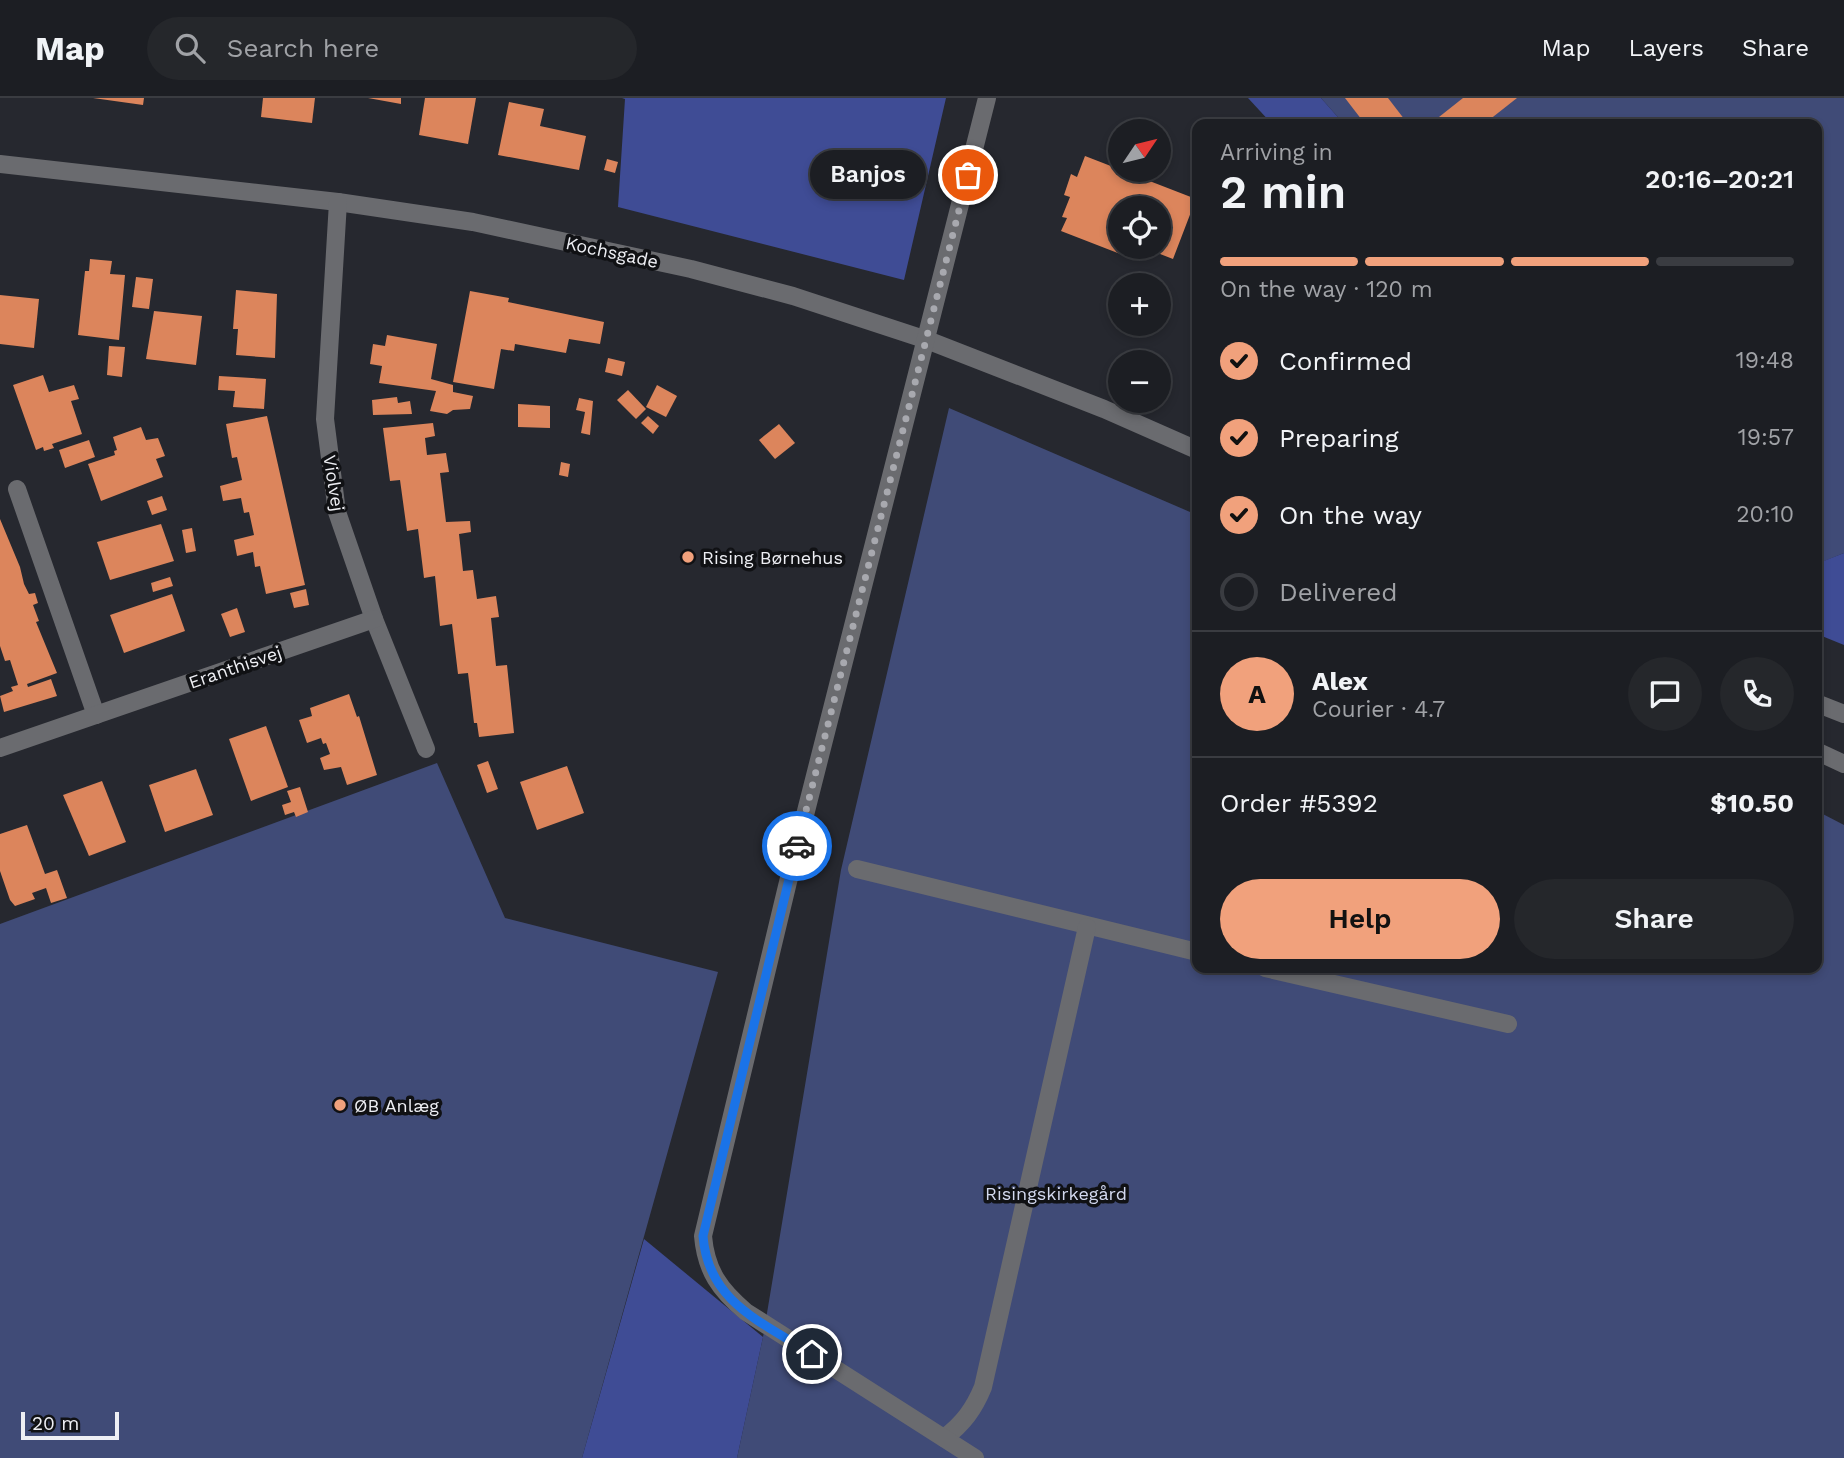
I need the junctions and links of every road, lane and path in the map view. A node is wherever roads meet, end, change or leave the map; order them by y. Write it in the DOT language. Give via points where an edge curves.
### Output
graph roads {
  1 [pos="987,98"];
  2 [pos="0,164"];
  3 [pos="338,202"];
  4 [pos="927,340"];
  5 [pos="1192,448"];
  6 [pos="17,489"];
  7 [pos="374,619"];
  8 [pos="1822,705"];
  9 [pos="1844,714"];
  10 [pos="96,715"];
  11 [pos="0,748"];
  12 [pos="426,749"];
  13 [pos="1822,754"];
  14 [pos="1844,764"];
  15 [pos="857,869"];
  16 [pos="1087,927"];
  17 [pos="1192,951"];
  18 [pos="1287,973"];
  19 [pos="1508,1024"];
  20 [pos="944,1438"];
  21 [pos="975,1458"];
  1 -- 4 [label="street"];
  2 -- 3 [label="street, Kochsgade"];
  3 -- 4 [label="street, Kochsgade" via="473,222 691,269 793,296"];
  3 -- 7 [label="street, Violvej" via="325,419 337,512"];
  4 -- 5 [label="street, Kochsgade"];
  4 -- 20 [label="street" via="703,1236 712,1276 746,1312"];
  6 -- 10 [label="street"];
  7 -- 10 [label="street, Eranthisvej"];
  7 -- 12 [label="street, Violvej"];
  8 -- 9 [label="street"];
  10 -- 11 [label="street, Eranthisvej"];
  13 -- 14 [label="street"];
  15 -- 16 [label="street"];
  16 -- 17 [label="street"];
  16 -- 20 [label="street" via="983,1387 975,1406"];
  18 -- 19 [label="street"];
  20 -- 21 [label="street"];
}
